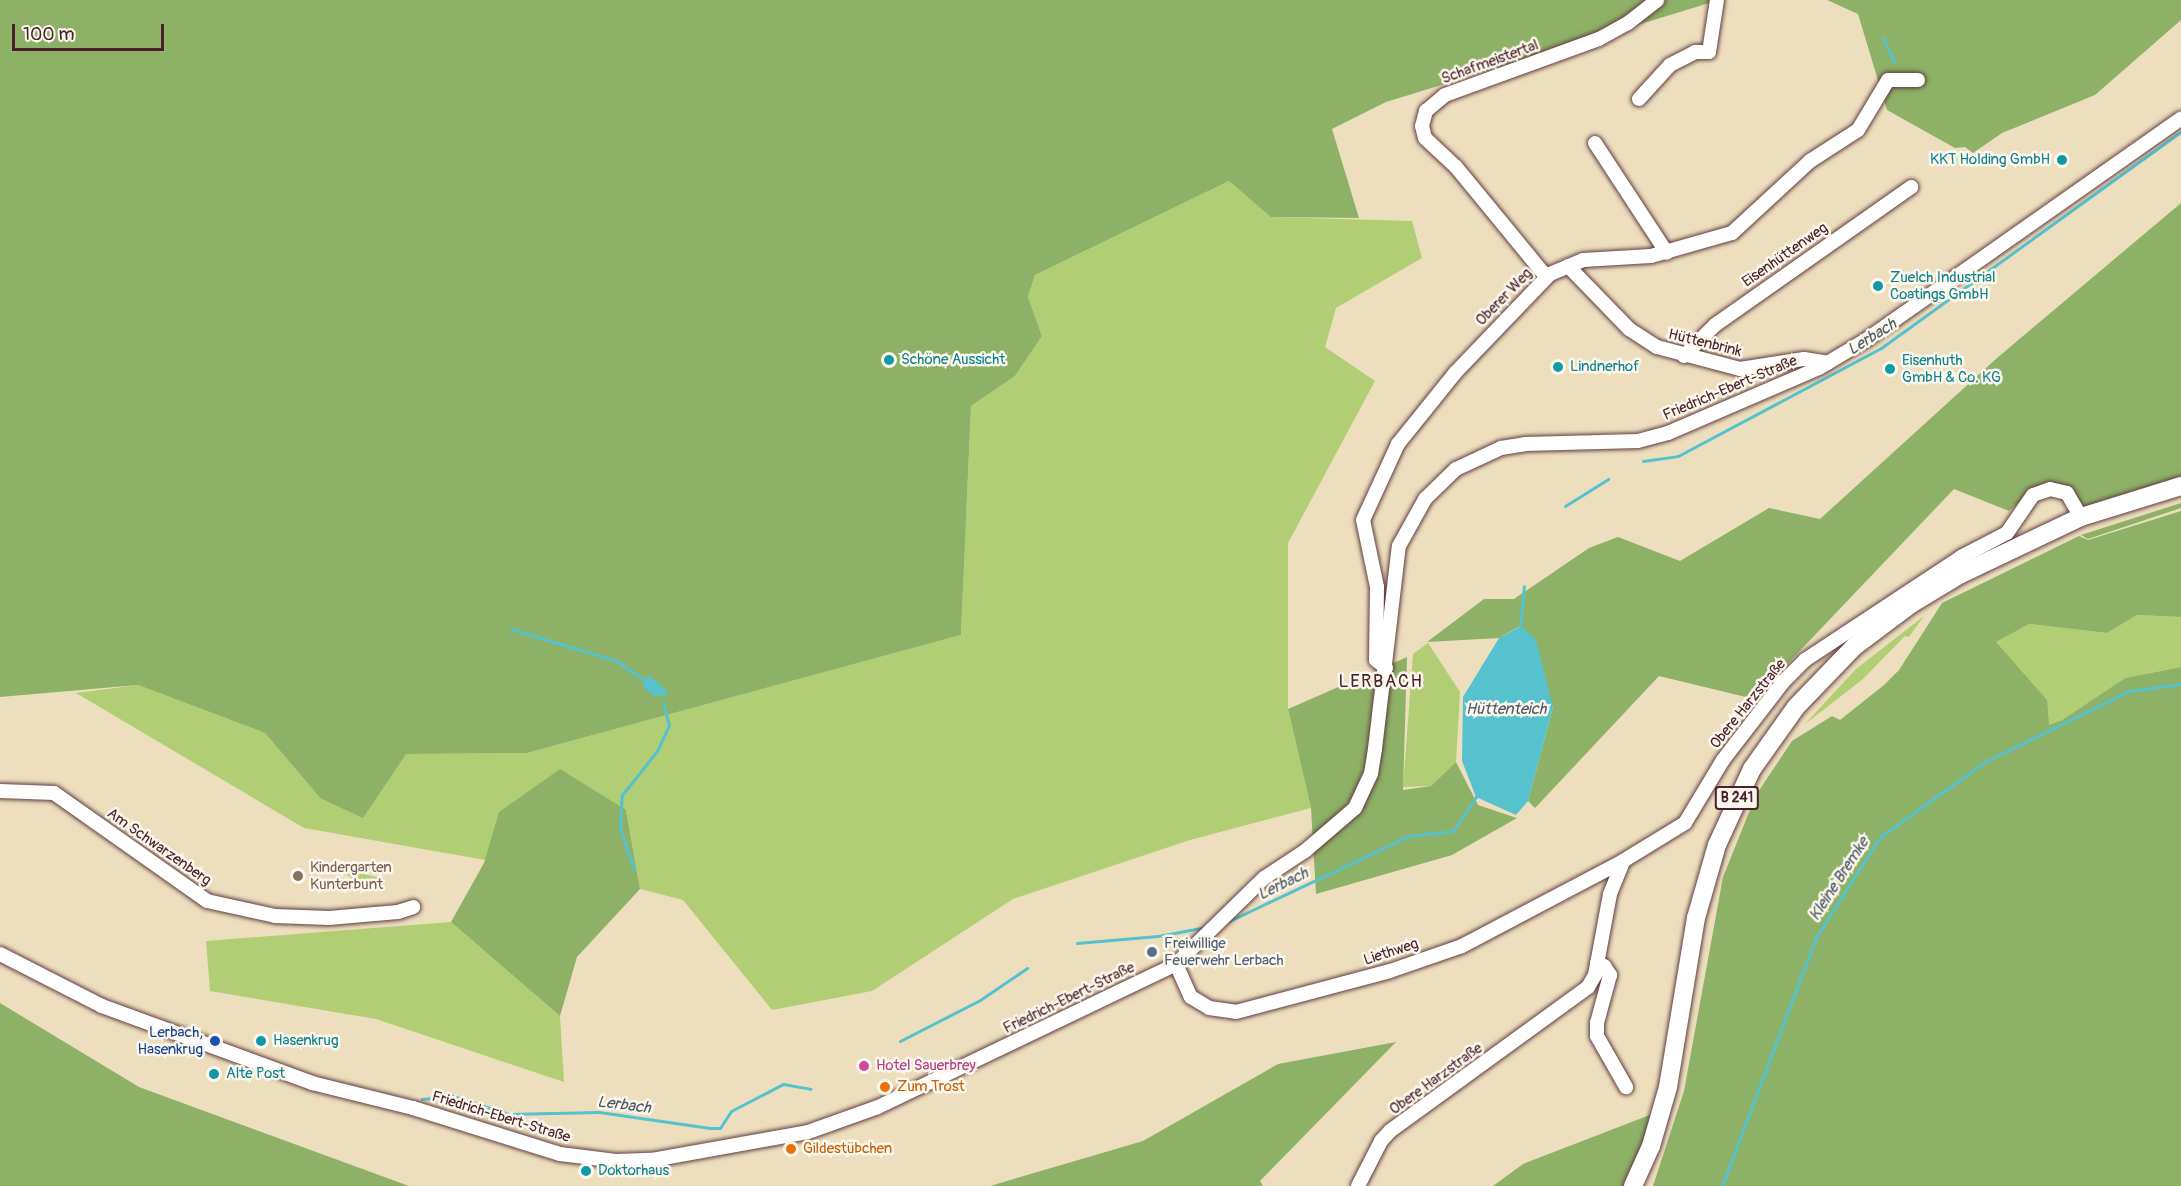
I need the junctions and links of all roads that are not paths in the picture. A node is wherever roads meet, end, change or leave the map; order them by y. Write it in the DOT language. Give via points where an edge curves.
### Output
graph roads {
  1 [pos="1657,0"];
  2 [pos="1718,0"];
  3 [pos="1918,80"];
  4 [pos="1639,99"];
  5 [pos="2181,119"];
  6 [pos="1595,143"];
  7 [pos="1911,187"];
  8 [pos="1667,253"];
  9 [pos="1568,266"];
  10 [pos="1544,274"];
  11 [pos="1684,356"];
  12 [pos="1828,363"];
  13 [pos="2181,486"];
  14 [pos="2181,498"];
  15 [pos="2081,518"];
  16 [pos="1386,668"];
  17 [pos="0,791"];
  18 [pos="1623,861"];
  19 [pos="413,907"];
  20 [pos="0,954"];
  21 [pos="1597,963"];
  22 [pos="1176,964"];
  23 [pos="1626,1087"];
  24 [pos="1358,1186"];
  25 [pos="1633,1186"];
  26 [pos="1646,1186"];
  1 -- 10 [label="street, Schafmeistertal" via="1599,39 1445,95 1426,111 1422,126 1425,138 1452,162"];
  2 -- 4 [label="street" via="1709,52 1695,52 1670,65"];
  3 -- 8 [label="street, Oberer Weg" via="1888,80 1858,130 1804,166 1736,231 1706,244"];
  5 -- 12 [label="street, Friedrich-Ebert-Straße"];
  6 -- 8 [label="street"];
  7 -- 11 [label="street, Eisenhüttenweg" via="1715,326"];
  8 -- 9 [label="street, Oberer Weg" via="1594,258"];
  9 -- 11 [label="street, Hüttenbrink" via="1633,332 1657,347"];
  9 -- 16 [label="street, Oberer Weg" via="1546,277 1430,400 1398,444 1374,491 1363,530 1377,587 1376,660"];
  11 -- 12 [label="street, Hüttenbrink" via="1745,370 1791,360"];
  12 -- 16 [label="street, Friedrich-Ebert-Straße" via="1668,433 1638,441 1550,442 1501,448 1456,469 1425,499 1402,537 1396,557"];
  13 -- 15 [label="main road, B 241"];
  14 -- 26 [label="main road, B 241" via="2062,537 1933,603 1863,655 1790,732 1745,807 1718,876 1679,1090"];
  15 -- 18 [label="street, Obere Harzstraße" via="2067,493 2041,490 2033,495 2007,532 1825,644 1783,682 1724,760 1685,823"];
  15 -- 25 [label="main road, B 241" via="1961,574 1881,626 1813,688 1764,750 1734,803 1708,873 1668,1087 1651,1146"];
  16 -- 22 [label="street, Friedrich-Ebert-Straße" via="1371,774 1355,808 1313,845 1264,878"];
  17 -- 19 [label="street, Am Schwarzenberg" via="54,793 207,900 275,916 329,918 398,912"];
  18 -- 21 [label="street, Obere Harzstraße" via="1603,922"];
  18 -- 22 [label="street, Liethweg" via="1462,946 1390,971 1244,1010 1224,1013 1191,997"];
  20 -- 22 [label="street, Friedrich-Ebert-Straße" via="102,1006 333,1090 413,1108 560,1154 632,1162 798,1134 878,1107"];
  21 -- 23 [label="street" via="1610,975 1597,1036"];
  21 -- 24 [label="street, Obere Harzstraße" via="1588,987 1572,1001 1390,1131"];
}
